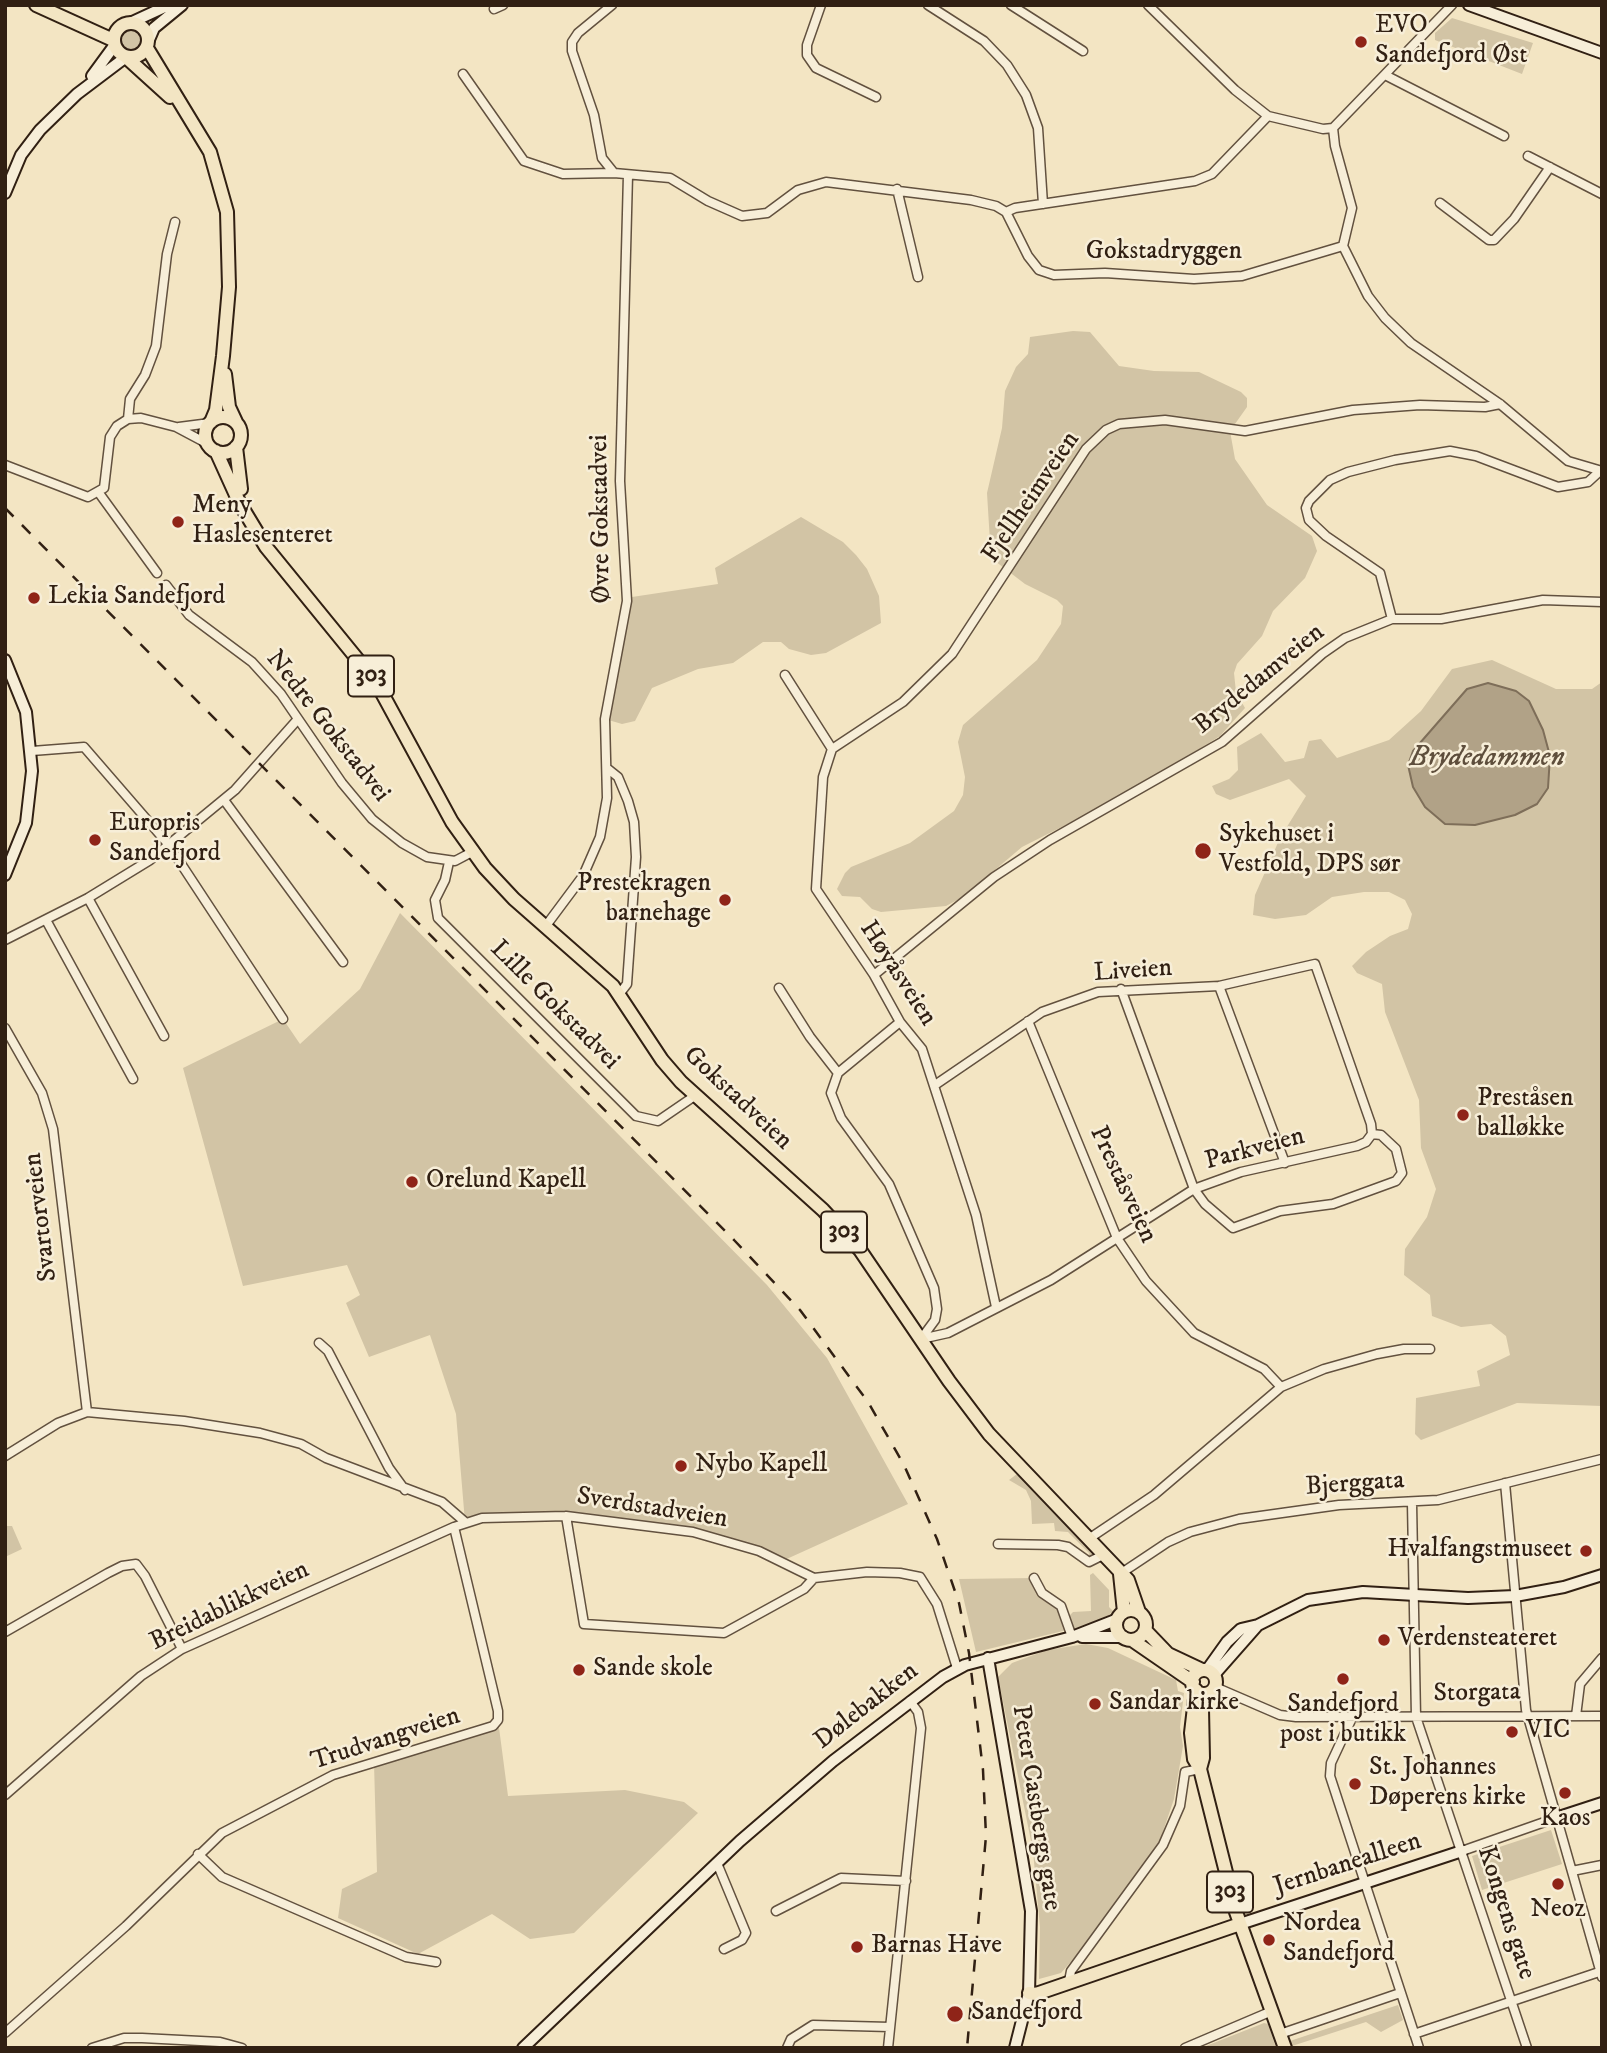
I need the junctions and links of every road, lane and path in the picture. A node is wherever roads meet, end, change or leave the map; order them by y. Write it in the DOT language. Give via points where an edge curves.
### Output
graph roads {
  1 [pos="36,5"];
  2 [pos="169,5"];
  3 [pos="182,5"];
  4 [pos="612,5"];
  5 [pos="821,5"];
  6 [pos="928,5"];
  7 [pos="1012,5"];
  8 [pos="1148,5"];
  9 [pos="1452,5"];
  10 [pos="1469,5"];
  11 [pos="66,18"];
  12 [pos="127,24"];
  13 [pos="114,43"];
  14 [pos="148,45"];
  15 [pos="1083,51"];
  16 [pos="1602,53"];
  17 [pos="127,57"];
  18 [pos="463,74"];
  19 [pos="1387,76"];
  20 [pos="77,94"];
  21 [pos="876,97"];
  22 [pos="1268,116"];
  23 [pos="190,117"];
  24 [pos="1333,128"];
  25 [pos="1504,136"];
  26 [pos="1528,156"];
  27 [pos="1550,167"];
  28 [pos="614,173"];
  29 [pos="628,175"];
  30 [pos="897,189"];
  31 [pos="5,192"];
  32 [pos="1602,194"];
  33 [pos="1440,203"];
  34 [pos="1043,204"];
  35 [pos="1006,212"];
  36 [pos="175,222"];
  37 [pos="1343,246"];
  38 [pos="918,277"];
  39 [pos="223,356"];
  40 [pos="1500,404"];
  41 [pos="128,419"];
  42 [pos="236,422"];
  43 [pos="210,423"];
  44 [pos="176,427"];
  45 [pos="212,447"];
  46 [pos="236,447"];
  47 [pos="5,465"];
  48 [pos="1601,471"];
  49 [pos="99,493"];
  50 [pos="266,547"];
  51 [pos="157,573"];
  52 [pos="166,585"];
  53 [pos="1602,602"];
  54 [pos="1392,619"];
  55 [pos="5,660"];
  56 [pos="785,674"];
  57 [pos="298,719"];
  58 [pos="832,749"];
  59 [pos="32,751"];
  60 [pos="608,769"];
  61 [pos="224,800"];
  62 [pos="168,844"];
  63 [pos="472,852"];
  64 [pos="449,862"];
  65 [pos="5,875"];
  66 [pos="88,898"];
  67 [pos="46,920"];
  68 [pos="545,927"];
  69 [pos="5,940"];
  70 [pos="343,962"];
  71 [pos="874,975"];
  72 [pos="1219,986"];
  73 [pos="779,988"];
  74 [pos="1121,989"];
  75 [pos="620,993"];
  76 [pos="283,1018"];
  77 [pos="1028,1021"];
  78 [pos="900,1022"];
  79 [pos="5,1028"];
  80 [pos="164,1036"];
  81 [pos="838,1073"];
  82 [pos="133,1079"];
  83 [pos="935,1084"];
  84 [pos="696,1095"];
  85 [pos="1372,1134"];
  86 [pos="1284,1163"];
  87 [pos="1194,1189"];
  88 [pos="1117,1238"];
  89 [pos="996,1307"];
  90 [pos="921,1339"];
  91 [pos="319,1343"];
  92 [pos="1430,1349"];
  93 [pos="1281,1387"];
  94 [pos="87,1412"];
  95 [pos="5,1456"];
  96 [pos="1602,1459"];
  97 [pos="1505,1482"];
  98 [pos="405,1490"];
  99 [pos="1412,1503"];
  100 [pos="566,1516"];
  101 [pos="465,1522"];
  102 [pos="454,1527"];
  103 [pos="1090,1538"];
  104 [pos="998,1544"];
  105 [pos="1105,1554"];
  106 [pos="1120,1574"];
  107 [pos="1602,1575"];
  108 [pos="814,1578"];
  109 [pos="1034,1578"];
  110 [pos="1413,1596"];
  111 [pos="1515,1596"];
  112 [pos="1139,1612"];
  113 [pos="1121,1616"];
  114 [pos="1145,1630"];
  115 [pos="5,1632"];
  116 [pos="1072,1637"];
  117 [pos="1128,1639"];
  118 [pos="182,1648"];
  119 [pos="988,1658"];
  120 [pos="1602,1658"];
  121 [pos="957,1668"];
  122 [pos="1205,1681"];
  123 [pos="910,1701"];
  124 [pos="1527,1715"];
  125 [pos="1576,1716"];
  126 [pos="1602,1716"];
  127 [pos="1416,1717"];
  128 [pos="1352,1718"];
  129 [pos="1199,1769"];
  130 [pos="5,1794"];
  131 [pos="1602,1804"];
  132 [pos="1556,1818"];
  133 [pos="1462,1851"];
  134 [pos="198,1854"];
  135 [pos="717,1863"];
  136 [pos="1602,1865"];
  137 [pos="1572,1871"];
  138 [pos="906,1881"];
  139 [pos="1364,1884"];
  140 [pos="776,1911"];
  141 [pos="1240,1924"];
  142 [pos="724,1949"];
  143 [pos="436,1962"];
  144 [pos="1601,1973"];
  145 [pos="1070,1976"];
  146 [pos="1029,1993"];
  147 [pos="1400,1993"];
  148 [pos="1512,2002"];
  149 [pos="1272,2011"];
  150 [pos="890,2027"];
  151 [pos="5,2033"];
  152 [pos="1280,2034"];
  153 [pos="1414,2034"];
  154 [pos="92,2048"];
  155 [pos="242,2048"];
  156 [pos="523,2048"];
  157 [pos="787,2048"];
  158 [pos="888,2048"];
  159 [pos="1015,2048"];
  160 [pos="1185,2048"];
  161 [pos="1285,2048"];
  162 [pos="1419,2048"];
  163 [pos="1527,2048"];
  1 -- 11 [label="main road, 303"];
  2 -- 12 [label="main road"];
  3 -- 14 [label="main road" via="154,28"];
  4 -- 28 [label="street" via="578,33 572,51 594,115 602,158"];
  5 -- 21 [label="street" via="807,55 816,68"];
  6 -- 34 [label="street" via="984,41 1026,95 1039,138"];
  7 -- 15 [label="street"];
  8 -- 22 [label="street"];
  9 -- 19 [label="street"];
  10 -- 16 [label="main road"];
  11 -- 12 [label="main road, 303"];
  11 -- 13 [label="main road, 303"];
  12 -- 13 [label="main road"];
  12 -- 14 [label="main road, 303" via="142,27"];
  13 -- 17 [label="main road, 303"];
  13 -- 20 [label="main road"];
  14 -- 17 [label="main road" via="139,56"];
  14 -- 23 [label="main road, 303"];
  17 -- 20 [label="main road"];
  17 -- 23 [label="main road, 303"];
  18 -- 28 [label="street" via="524,160 563,174"];
  19 -- 24 [label="street"];
  19 -- 25 [label="street"];
  20 -- 31 [label="main road" via="21,155"];
  22 -- 24 [label="street"];
  22 -- 34 [label="street" via="1203,178"];
  23 -- 39 [label="main road, 303" via="216,166 229,225"];
  24 -- 37 [label="street" via="1352,208"];
  26 -- 27 [label="street"];
  27 -- 32 [label="street"];
  27 -- 33 [label="street" via="1494,240"];
  28 -- 29 [label="street"];
  29 -- 30 [label="street" via="670,177 714,204 752,217 810,184"];
  29 -- 60 [label="street, Øvre Gokstadvei" via="620,481 627,601 607,691"];
  30 -- 35 [label="street" via="971,200"];
  30 -- 38 [label="street"];
  34 -- 35 [label="street"];
  35 -- 37 [label="street, Gokstadryggen" via="1038,270 1054,275 1242,276"];
  36 -- 41 [label="street" via="156,346 130,399"];
  37 -- 40 [label="street" via="1360,284 1385,318 1411,343"];
  39 -- 42 [label="main road, 303" via="229,407"];
  39 -- 43 [label="main road, 303"];
  40 -- 48 [label="street" via="1568,461"];
  40 -- 58 [label="street, Fjellheimveien" via="1353,410 1245,431 1165,420 1119,424 1106,430 1086,449 952,654 903,702"];
  41 -- 44 [label="street"];
  41 -- 49 [label="street" via="110,437 106,482"];
  42 -- 43 [label="main road" via="222,417"];
  42 -- 46 [label="main road, 303" via="241,437"];
  43 -- 44 [label="street"];
  43 -- 45 [label="main road, 303" via="205,433"];
  44 -- 45 [label="street"];
  45 -- 46 [label="main road" via="227,452"];
  45 -- 50 [label="main road, Gokstadveien / 303"];
  46 -- 50 [label="main road, Gokstadveien / 303" via="237,480"];
  47 -- 49 [label="street" via="78,495"];
  48 -- 54 [label="street" via="1588,482 1558,487 1450,451 1395,460 1330,480 1309,501 1309,520 1380,573"];
  49 -- 51 [label="street"];
  50 -- 63 [label="main road, Gokstadveien / 303" via="382,691 435,793"];
  52 -- 57 [label="street, Nedre Gokstadvei" via="194,620 252,663"];
  53 -- 54 [label="street" via="1542,600 1441,619"];
  54 -- 71 [label="street, Brydedamveien" via="1345,638 1322,654 1222,742 1050,839 994,877"];
  55 -- 59 [label="main road" via="21,695"];
  56 -- 58 [label="street"];
  57 -- 61 [label="street"];
  57 -- 64 [label="street, Nedre Gokstadvei" via="372,820 413,850"];
  58 -- 71 [label="street, Høyåsveien" via="823,777 816,889"];
  59 -- 62 [label="street" via="84,747"];
  59 -- 65 [label="main road" via="27,816"];
  60 -- 68 [label="street, Øvre Gokstadvei" via="600,836 583,876"];
  60 -- 75 [label="street" via="618,777 628,800 636,857 627,984"];
  61 -- 62 [label="street"];
  61 -- 70 [label="street"];
  62 -- 66 [label="street"];
  62 -- 76 [label="street"];
  63 -- 64 [label="street"];
  63 -- 68 [label="main road, Gokstadveien / 303" via="502,888"];
  64 -- 84 [label="street, Lille Gokstadvei" via="435,900 438,918 636,1116 658,1121"];
  66 -- 67 [label="street"];
  66 -- 80 [label="street"];
  67 -- 69 [label="street"];
  67 -- 82 [label="street"];
  68 -- 75 [label="main road, Gokstadveien / 303"];
  71 -- 78 [label="street, Høyåsveien"];
  72 -- 74 [label="street, Liveien"];
  72 -- 85 [label="street, Liveien" via="1315,964"];
  72 -- 86 [label="street"];
  73 -- 81 [label="street"];
  74 -- 77 [label="street, Liveien" via="1062,1003"];
  74 -- 87 [label="street"];
  75 -- 84 [label="main road, Gokstadveien / 303" via="662,1060"];
  77 -- 83 [label="street, Liveien"];
  77 -- 88 [label="street, Preståsveien"];
  78 -- 81 [label="street"];
  78 -- 83 [label="street, Høyåsveien" via="922,1049"];
  79 -- 94 [label="street, Svartorveien" via="42,1093 53,1129"];
  81 -- 90 [label="street" via="831,1087 836,1109 890,1184 933,1288 935,1321"];
  83 -- 89 [label="street, Høyåsveien" via="976,1215"];
  84 -- 90 [label="main road, Gokstadveien / 303" via="841,1229 876,1270"];
  85 -- 86 [label="street, Parkveien" via="1357,1146"];
  85 -- 87 [label="street" via="1389,1139 1402,1173 1396,1181 1350,1199 1280,1211 1235,1229"];
  86 -- 87 [label="street, Parkveien"];
  87 -- 88 [label="street, Parkveien"];
  88 -- 89 [label="street, Parkveien" via="1051,1280"];
  88 -- 93 [label="street, Preståsveien" via="1182,1323 1264,1369"];
  89 -- 90 [label="street, Parkveien" via="948,1333"];
  90 -- 103 [label="main road, Gokstadveien / 303" via="989,1434"];
  91 -- 98 [label="street" via="328,1351"];
  92 -- 93 [label="street" via="1377,1354"];
  93 -- 103 [label="street" via="1154,1496"];
  94 -- 95 [label="street" via="58,1423"];
  94 -- 98 [label="street" via="184,1421 286,1439"];
  96 -- 97 [label="street, Bjerggata"];
  97 -- 99 [label="street, Bjerggata"];
  97 -- 111 [label="street"];
  98 -- 101 [label="street" via="442,1502"];
  99 -- 106 [label="street, Bjerggata" via="1339,1504 1227,1522 1168,1542"];
  99 -- 110 [label="street, Kongens gate"];
  100 -- 101 [label="street, Sverdstadveien" via="501,1516"];
  100 -- 108 [label="street, Sverdstadveien" via="693,1532 736,1543"];
  100 -- 108 [label="street" via="584,1624 724,1633 804,1589"];
  101 -- 102 [label="street, Breidablikkveien"];
  102 -- 118 [label="street, Breidablikkveien"];
  102 -- 134 [label="street, Trudvangveien" via="498,1720 485,1730 316,1782 222,1833"];
  103 -- 105 [label="main road, Gokstadveien / 303"];
  104 -- 105 [label="street" via="1068,1547 1088,1562"];
  105 -- 106 [label="main road, Gokstadveien / 303"];
  106 -- 112 [label="main road, Gokstadveien / 303" via="1131,1586"];
  106 -- 113 [label="main road"];
  107 -- 111 [label="main road"];
  108 -- 121 [label="street" via="867,1572 920,1577 937,1604"];
  109 -- 116 [label="street" via="1042,1593 1061,1606"];
  110 -- 111 [label="main road"];
  110 -- 122 [label="main road" via="1363,1592 1297,1604 1258,1625"];
  110 -- 127 [label="street, Kongens gate"];
  111 -- 124 [label="street"];
  112 -- 113 [label="main road"];
  112 -- 114 [label="main road, Gokstadveien / 303"];
  113 -- 116 [label="main road, Dølebakken"];
  113 -- 117 [label="main road" via="1117,1627"];
  114 -- 117 [label="main road" via="1140,1637"];
  114 -- 122 [label="main road, 303"];
  115 -- 118 [label="street" via="108,1573 136,1564"];
  116 -- 117 [label="main road, Dølebakken"];
  116 -- 119 [label="main road, Dølebakken"];
  117 -- 122 [label="main road"];
  118 -- 130 [label="street, Breidablikkveien" via="141,1676"];
  119 -- 121 [label="main road, Dølebakken"];
  119 -- 146 [label="main road, Peter Castbergs gate" via="1030,1893"];
  120 -- 125 [label="street" via="1580,1684"];
  121 -- 123 [label="main road, Dølebakken"];
  122 -- 128 [label="street, Storgata" via="1280,1715"];
  122 -- 129 [label="main road, 303"];
  123 -- 135 [label="main road, Dølebakken"];
  123 -- 138 [label="street" via="921,1728"];
  124 -- 125 [label="street, Storgata"];
  124 -- 127 [label="street, Storgata"];
  124 -- 132 [label="street"];
  125 -- 126 [label="street, Storgata"];
  127 -- 128 [label="street, Storgata"];
  127 -- 133 [label="street, Kongens gate"];
  128 -- 139 [label="street" via="1331,1763 1330,1776"];
  129 -- 141 [label="main road, 303"];
  129 -- 145 [label="street" via="1185,1772 1180,1806 1163,1845"];
  131 -- 132 [label="main road, Jernbanealleen"];
  132 -- 133 [label="street, Jernbanealleen"];
  132 -- 137 [label="street"];
  133 -- 139 [label="main road, Jernbanealleen"];
  133 -- 148 [label="street, Kongens gate"];
  134 -- 143 [label="street" via="222,1877 406,1957"];
  134 -- 151 [label="street, Trudvangveien" via="126,1926"];
  135 -- 142 [label="street" via="746,1933"];
  135 -- 156 [label="main road, Dølebakken"];
  136 -- 137 [label="street"];
  137 -- 144 [label="street"];
  138 -- 140 [label="street" via="841,1878"];
  138 -- 150 [label="street"];
  139 -- 141 [label="main road, Jernbanealleen"];
  139 -- 147 [label="street"];
  141 -- 145 [label="main road, Jernbanealleen / 303"];
  141 -- 149 [label="main road, 303"];
  144 -- 148 [label="street"];
  145 -- 146 [label="main road, Jernbanealleen / 303" via="1037,1994"];
  146 -- 159 [label="main road, Peter Castbergs gate"];
  147 -- 152 [label="street"];
  147 -- 153 [label="street"];
  148 -- 153 [label="street"];
  148 -- 163 [label="street, Kongens gate"];
  149 -- 152 [label="main road, 303"];
  149 -- 160 [label="street"];
  150 -- 157 [label="street" via="813,2025 791,2039"];
  150 -- 158 [label="street"];
  152 -- 161 [label="main road, 303"];
  153 -- 162 [label="street"];
  154 -- 155 [label="street" via="124,2038 142,2038 220,2042"];
}
